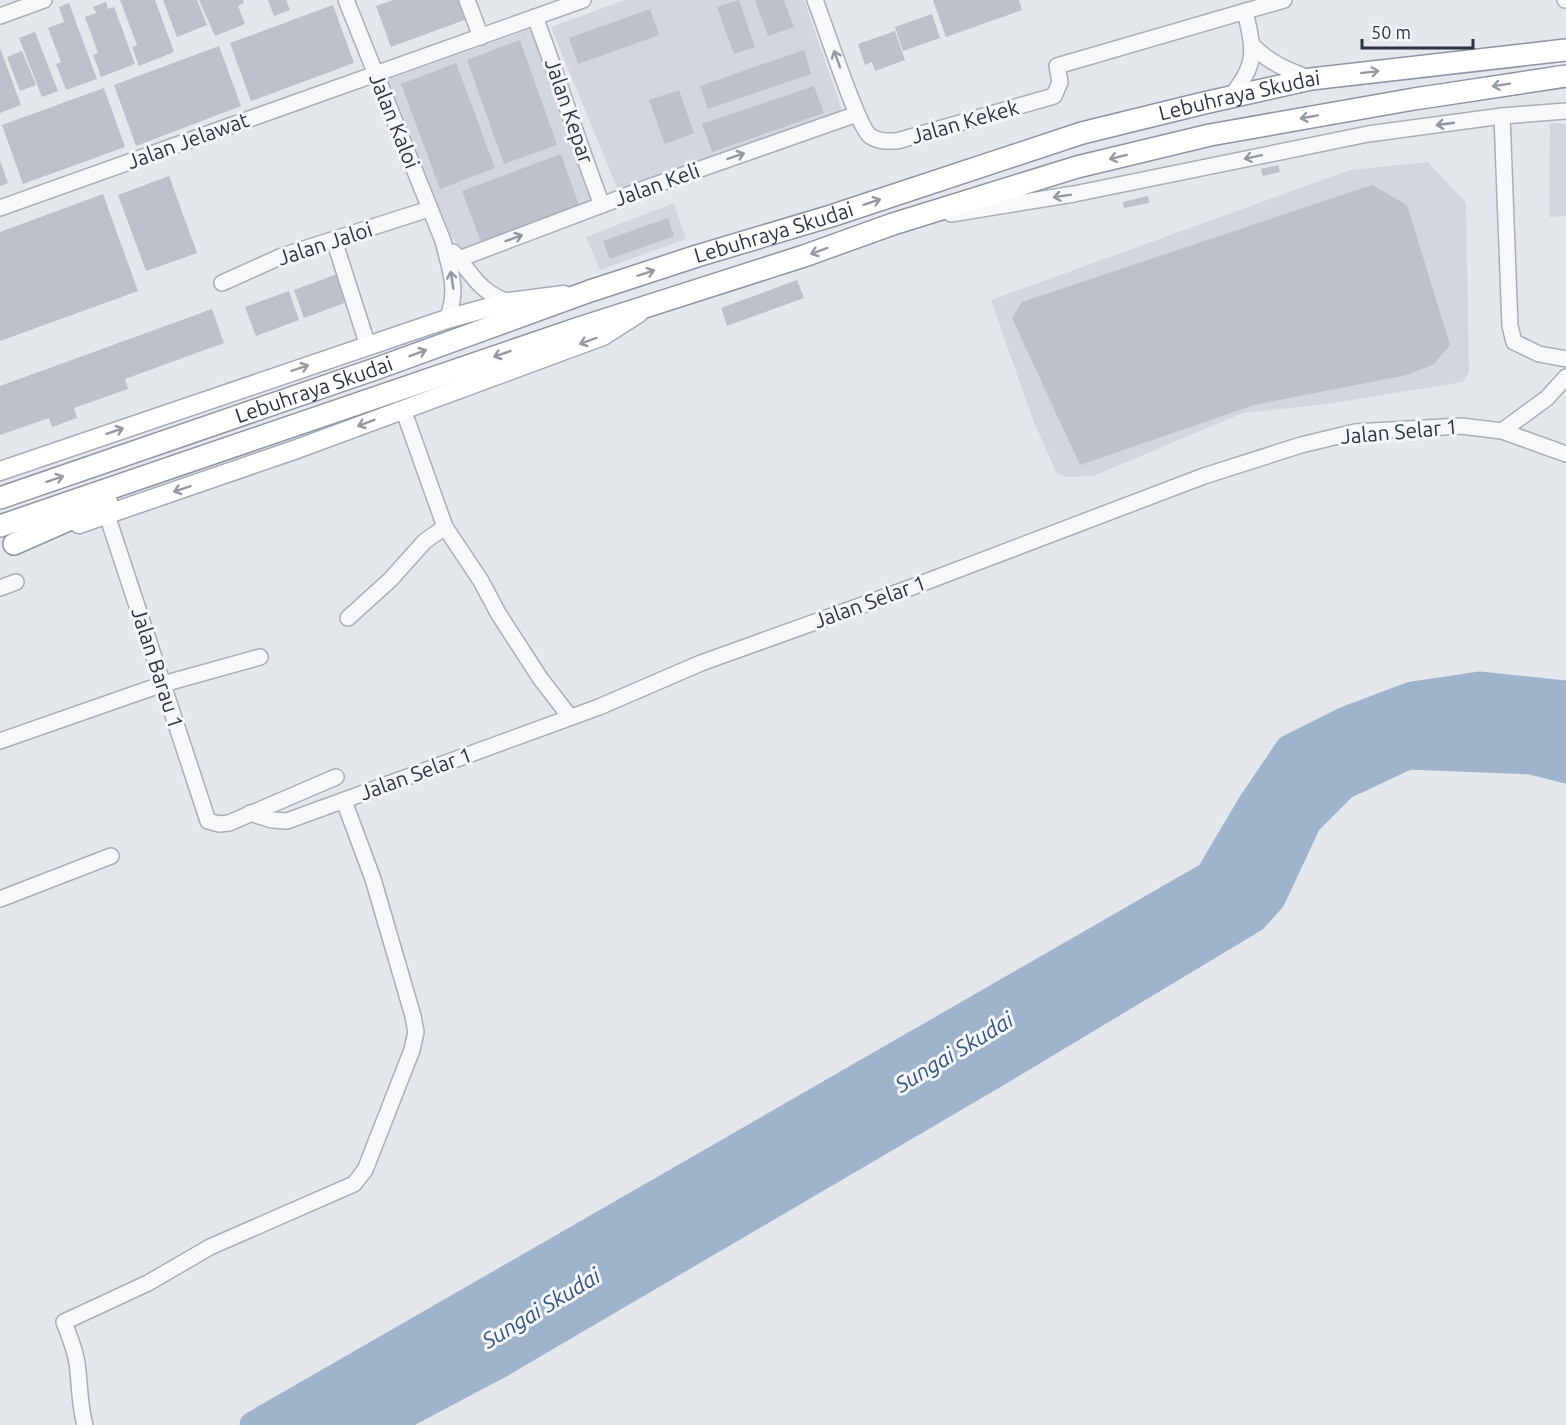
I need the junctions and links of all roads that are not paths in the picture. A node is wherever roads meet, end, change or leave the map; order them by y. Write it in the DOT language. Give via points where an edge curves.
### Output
graph roads {
  1 [pos="44,0"];
  2 [pos="345,0"];
  3 [pos="467,0"];
  4 [pos="583,0"];
  5 [pos="815,0"];
  6 [pos="1284,0"];
  7 [pos="1245,11"];
  8 [pos="0,16"];
  9 [pos="536,17"];
  10 [pos="481,37"];
  11 [pos="1252,45"];
  12 [pos="1566,50"];
  13 [pos="375,75"];
  14 [pos="1566,76"];
  15 [pos="1311,79"];
  16 [pos="1230,97"];
  17 [pos="1566,111"];
  18 [pos="857,114"];
  19 [pos="1502,116"];
  20 [pos="602,206"];
  21 [pos="0,208"];
  22 [pos="429,209"];
  23 [pos="893,224"];
  24 [pos="334,240"];
  25 [pos="443,241"];
  26 [pos="459,259"];
  27 [pos="222,283"];
  28 [pos="590,291"];
  29 [pos="509,302"];
  30 [pos="657,302"];
  31 [pos="447,319"];
  32 [pos="368,346"];
  33 [pos="1566,359"];
  34 [pos="1566,377"];
  35 [pos="403,409"];
  36 [pos="1502,431"];
  37 [pos="248,442"];
  38 [pos="1566,454"];
  39 [pos="0,471"];
  40 [pos="0,498"];
  41 [pos="107,515"];
  42 [pos="0,526"];
  43 [pos="444,527"];
  44 [pos="7,546"];
  45 [pos="16,582"];
  46 [pos="0,588"];
  47 [pos="348,618"];
  48 [pos="260,657"];
  49 [pos="163,684"];
  50 [pos="570,717"];
  51 [pos="0,741"];
  52 [pos="336,777"];
  53 [pos="344,801"];
  54 [pos="250,813"];
  55 [pos="111,856"];
  56 [pos="0,899"];
  57 [pos="85,1425"];
  1 -- 8 [label="street"];
  2 -- 13 [label="street, Jalan Kaloi"];
  3 -- 10 [label="street"];
  4 -- 9 [label="street, Jalan Jelawat"];
  18 -- 5 [label="street, one-way"];
  6 -- 7 [label="street"];
  7 -- 11 [label="street"];
  7 -- 18 [label="street, Jalan Kekek" via="1057,66 1060,82 1054,96 897,141 881,141 868,134"];
  9 -- 10 [label="street, Jalan Jelawat"];
  9 -- 20 [label="street, Jalan Kepar"];
  10 -- 13 [label="street, Jalan Jelawat"];
  11 -- 15 [label="street" via="1278,66"];
  11 -- 16 [label="street" via="1252,60"];
  15 -- 12 [label="highway, Lebuhraya Skudai, one-way"];
  13 -- 21 [label="street, Jalan Jelawat"];
  13 -- 22 [label="street, Jalan Kaloi"];
  14 -- 23 [label="highway, Lebuhraya Skudai, one-way" via="1210,135 1077,167"];
  15 -- 16 [label="highway, Lebuhraya Skudai"];
  28 -- 16 [label="highway, Lebuhraya Skudai, one-way" via="1083,133"];
  17 -- 19 [label="street"];
  20 -- 18 [label="street, Jalan Keli, one-way"];
  19 -- 23 [label="street, one-way" via="1368,134 1074,194"];
  19 -- 33 [label="street" via="1510,326 1514,342 1539,354"];
  26 -- 20 [label="street, Jalan Keli, one-way"];
  22 -- 24 [label="street, Jalan Jaloi"];
  22 -- 25 [label="street, Jalan Kaloi"];
  23 -- 30 [label="highway, Lebuhraya Skudai, one-way"];
  24 -- 27 [label="street, Jalan Jaloi" via="282,256"];
  24 -- 32 [label="street"];
  25 -- 26 [label="street, Jalan Kaloi"];
  31 -- 25 [label="street, Jalan Kaloi, one-way" via="454,297"];
  26 -- 29 [label="street, Jalan Kaloi" via="486,291"];
  28 -- 29 [label="main road"];
  40 -- 28 [label="highway, Lebuhraya Skudai, one-way"];
  29 -- 31 [label="main road"];
  30 -- 35 [label="main road, one-way" via="603,336"];
  30 -- 37 [label="highway, Lebuhraya Skudai, one-way"];
  31 -- 32 [label="main road"];
  39 -- 32 [label="main road, one-way"];
  34 -- 36 [label="street" via="1547,398"];
  35 -- 41 [label="main road, one-way"];
  35 -- 43 [label="street"];
  36 -- 38 [label="street, Jalan Selar 1"];
  36 -- 50 [label="street, Jalan Selar 1" via="1461,426 1355,432 1301,445 1204,476 701,663"];
  37 -- 42 [label="highway, Lebuhraya Skudai"];
  37 -- 44 [label="highway"];
  41 -- 44 [label="main road"];
  41 -- 49 [label="street, Jalan Barau 1"];
  43 -- 47 [label="street"];
  43 -- 50 [label="street" via="540,678"];
  45 -- 46 [label="street"];
  48 -- 49 [label="street"];
  49 -- 51 [label="street"];
  49 -- 54 [label="street, Jalan Barau 1" via="208,821 219,825"];
  50 -- 53 [label="street, Jalan Selar 1"];
  52 -- 54 [label="street"];
  53 -- 54 [label="street, Jalan Selar 1" via="287,821"];
  53 -- 57 [label="street" via="373,879 416,1032 365,1170 354,1184 210,1247 148,1283 64,1322 74,1346"];
  55 -- 56 [label="street"];
}
